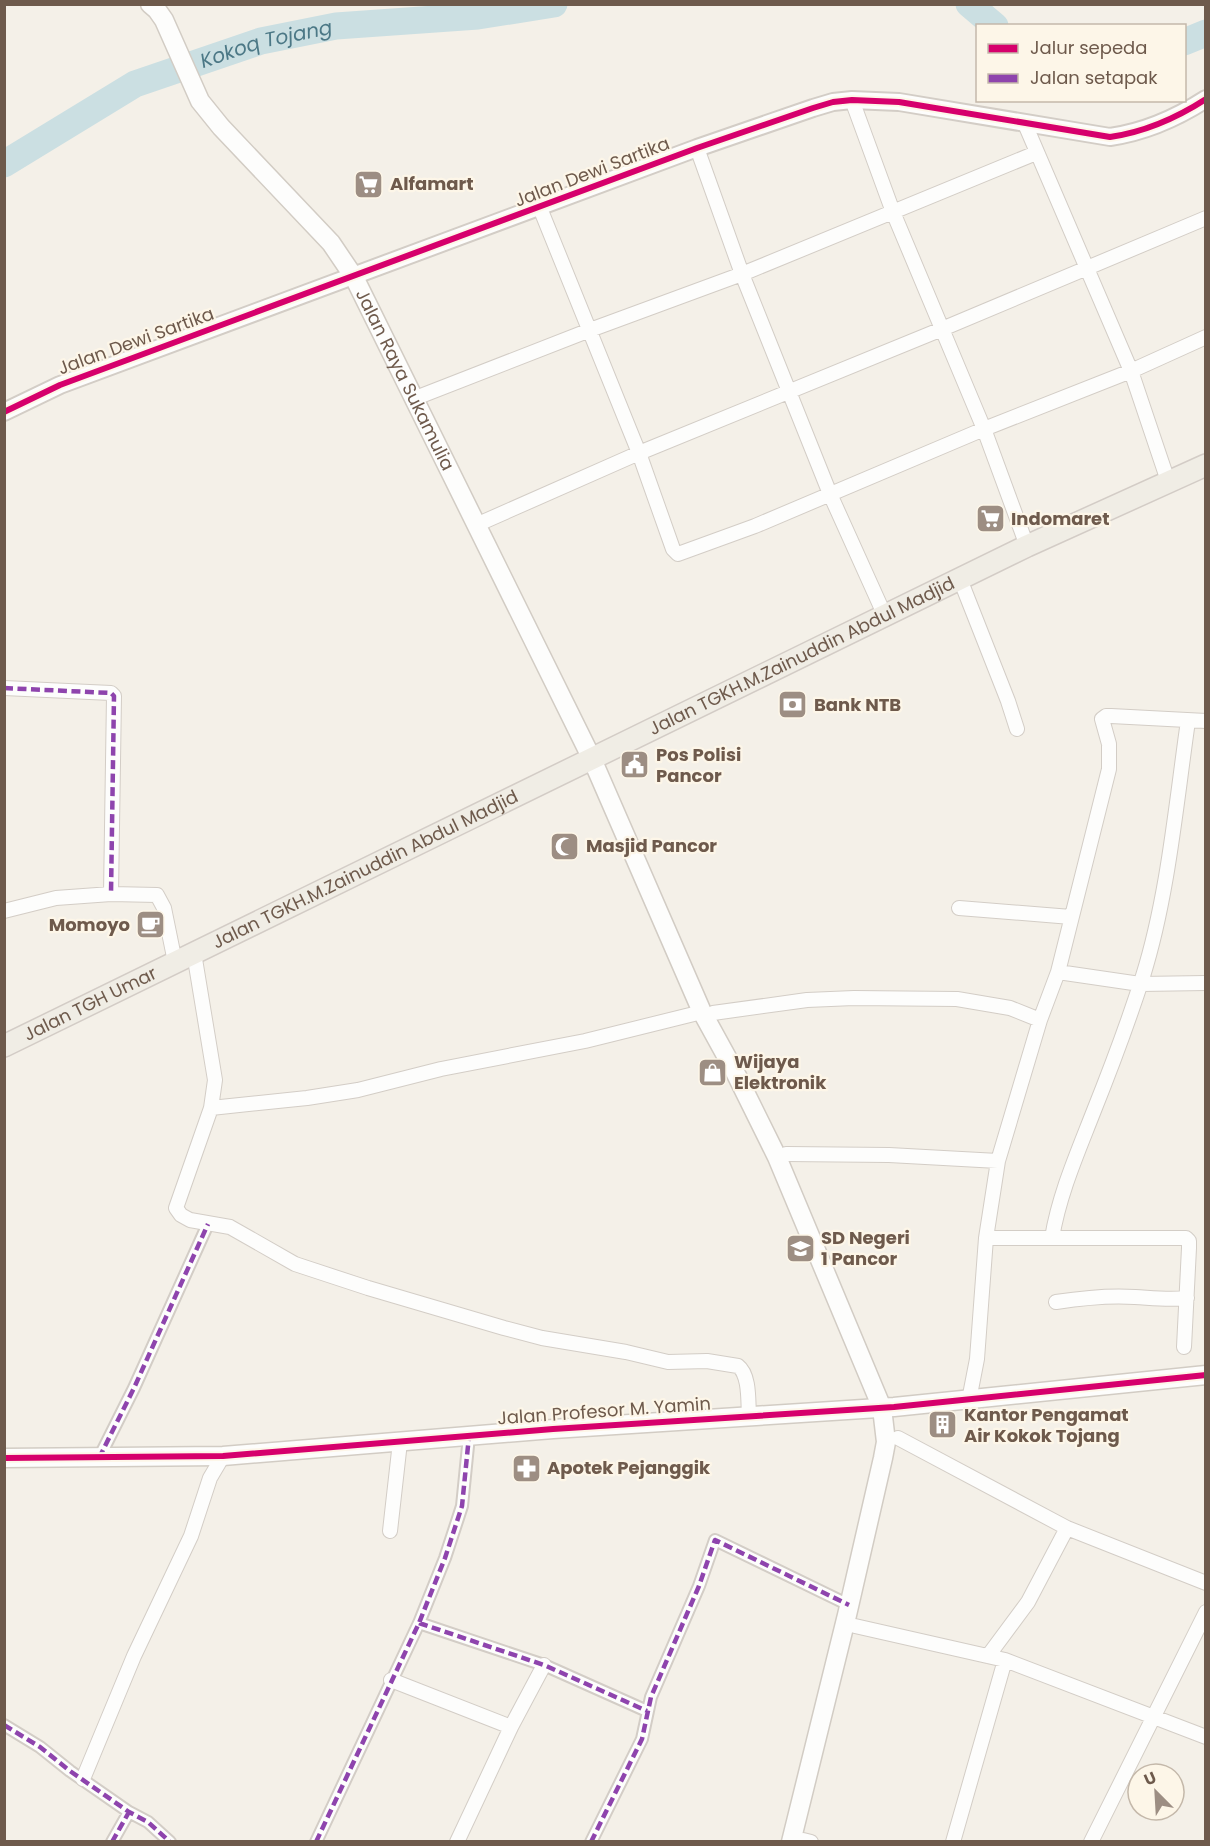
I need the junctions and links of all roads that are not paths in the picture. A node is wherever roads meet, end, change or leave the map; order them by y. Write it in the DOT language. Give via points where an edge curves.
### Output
graph roads {
  1 [pos="150,4"];
  2 [pos="1206,99"];
  3 [pos="852,100"];
  4 [pos="1025,124"];
  5 [pos="697,148"];
  6 [pos="1036,153"];
  7 [pos="540,208"];
  8 [pos="893,212"];
  9 [pos="1206,218"];
  10 [pos="1086,268"];
  11 [pos="742,274"];
  12 [pos="354,277"];
  13 [pos="590,330"];
  14 [pos="942,330"];
  15 [pos="1206,337"];
  16 [pos="1131,371"];
  17 [pos="789,392"];
  18 [pos="413,399"];
  19 [pos="4,412"];
  20 [pos="984,429"];
  21 [pos="639,453"];
  22 [pos="1206,465"];
  23 [pos="1168,481"];
  24 [pos="830,494"];
  25 [pos="476,525"];
  26 [pos="1026,546"];
  27 [pos="960,579"];
  28 [pos="885,615"];
  29 [pos="4,688"];
  30 [pos="1188,721"];
  31 [pos="1206,721"];
  32 [pos="1017,729"];
  33 [pos="592,759"];
  34 [pos="111,894"];
  35 [pos="959,908"];
  36 [pos="4,911"];
  37 [pos="1071,917"];
  38 [pos="194,953"];
  39 [pos="175,962"];
  40 [pos="1058,972"];
  41 [pos="1206,983"];
  42 [pos="1140,984"];
  43 [pos="707,1013"];
  44 [pos="1040,1020"];
  45 [pos="4,1046"];
  46 [pos="740,1069"];
  47 [pos="211,1108"];
  48 [pos="786,1154"];
  49 [pos="998,1161"];
  50 [pos="208,1224"];
  51 [pos="1052,1238"];
  52 [pos="986,1239"];
  53 [pos="1187,1298"];
  54 [pos="1056,1302"];
  55 [pos="1184,1347"];
  56 [pos="1206,1376"];
  57 [pos="969,1400"];
  58 [pos="888,1407"];
  59 [pos="749,1416"];
  60 [pos="469,1436"];
  61 [pos="898,1438"];
  62 [pos="400,1442"];
  63 [pos="223,1456"];
  64 [pos="4,1458"];
  65 [pos="99,1458"];
  66 [pos="1067,1528"];
  67 [pos="390,1531"];
  68 [pos="1206,1583"];
  69 [pos="1206,1612"];
  70 [pos="852,1616"];
  71 [pos="419,1623"];
  72 [pos="988,1656"];
  73 [pos="1005,1660"];
  74 [pos="544,1665"];
  75 [pos="391,1680"];
  76 [pos="647,1711"];
  77 [pos="1154,1718"];
  78 [pos="4,1725"];
  79 [pos="511,1727"];
  80 [pos="1206,1737"];
  81 [pos="83,1779"];
  82 [pos="129,1812"];
  83 [pos="802,1841"];
  84 [pos="112,1842"];
  85 [pos="170,1842"];
  86 [pos="316,1842"];
  87 [pos="457,1842"];
  88 [pos="591,1842"];
  89 [pos="953,1842"];
  90 [pos="1091,1842"];
  1 -- 12 [label="main road, Jalan Raya Sukamulia" via="173,38 200,101 331,243"];
  2 -- 4 [label="street, Jalan Dewi Sartika" via="1161,124 1110,137"];
  3 -- 4 [label="street, Jalan Dewi Sartika" via="899,102"];
  3 -- 5 [label="street, Jalan Dewi Sartika" via="813,108"];
  3 -- 8 [label="street"];
  4 -- 6 [label="street"];
  5 -- 7 [label="street, Jalan Dewi Sartika"];
  5 -- 11 [label="street"];
  6 -- 8 [label="street"];
  6 -- 10 [label="street"];
  7 -- 12 [label="street, Jalan Dewi Sartika"];
  7 -- 13 [label="street"];
  8 -- 11 [label="street"];
  8 -- 14 [label="street"];
  9 -- 10 [label="street"];
  10 -- 14 [label="street"];
  10 -- 16 [label="street"];
  11 -- 13 [label="street"];
  11 -- 17 [label="street"];
  12 -- 18 [label="main road, Jalan Raya Sukamulia"];
  12 -- 19 [label="street, Jalan Dewi Sartika" via="60,385"];
  13 -- 18 [label="street"];
  13 -- 21 [label="street"];
  14 -- 17 [label="street"];
  14 -- 20 [label="street"];
  15 -- 16 [label="street"];
  16 -- 20 [label="street"];
  16 -- 23 [label="street"];
  17 -- 21 [label="street"];
  17 -- 24 [label="street"];
  18 -- 25 [label="main road, Jalan Raya Sukamulia"];
  20 -- 24 [label="street"];
  20 -- 26 [label="street"];
  21 -- 24 [label="street" via="678,554"];
  21 -- 25 [label="street"];
  22 -- 23 [label="main road, Jalan TGKH.M.Zainuddin Abdul Madjid"];
  23 -- 26 [label="main road, Jalan TGKH.M.Zainuddin Abdul Madjid"];
  24 -- 28 [label="street"];
  25 -- 33 [label="main road, Jalan Raya Sukamulia"];
  26 -- 27 [label="main road, Jalan TGKH.M.Zainuddin Abdul Madjid"];
  27 -- 28 [label="main road, Jalan TGKH.M.Zainuddin Abdul Madjid"];
  27 -- 32 [label="street"];
  28 -- 33 [label="main road, Jalan TGKH.M.Zainuddin Abdul Madjid"];
  29 -- 34 [label="street" via="114,696"];
  30 -- 31 [label="street"];
  30 -- 37 [label="street" via="1111,716 1102,719 1109,744 1109,769"];
  30 -- 42 [label="street" via="1160,907"];
  33 -- 38 [label="main road, Jalan TGKH.M.Zainuddin Abdul Madjid"];
  33 -- 43 [label="main road, Jalan Raya Sukamulia" via="624,804"];
  34 -- 36 [label="street" via="56,898"];
  34 -- 39 [label="street" via="158,896"];
  35 -- 37 [label="street"];
  37 -- 40 [label="street"];
  38 -- 39 [label="main road, Jalan TGKH.M.Zainuddin Abdul Madjid"];
  38 -- 47 [label="street" via="215,1080"];
  39 -- 45 [label="main road, Jalan TGH Umar"];
  40 -- 42 [label="street"];
  40 -- 44 [label="street"];
  41 -- 42 [label="street"];
  42 -- 51 [label="street" via="1072,1165"];
  43 -- 44 [label="street" via="825,999 957,999 1010,1008"];
  43 -- 46 [label="main road, Jalan Raya Sukamulia"];
  43 -- 47 [label="street" via="358,1090"];
  44 -- 49 [label="street"];
  46 -- 48 [label="main road"];
  46 -- 58 [label="main road"];
  47 -- 50 [label="street" via="176,1208 190,1220"];
  48 -- 49 [label="street"];
  48 -- 58 [label="main road" via="887,1386"];
  49 -- 52 [label="street"];
  50 -- 59 [label="street" via="230,1227 295,1264 328,1276 504,1328 668,1362 707,1361 738,1366 745,1378"];
  50 -- 65 [label="street"];
  51 -- 52 [label="street"];
  51 -- 53 [label="street" via="1186,1238 1190,1248"];
  52 -- 57 [label="street" via="977,1359"];
  53 -- 54 [label="street" via="1086,1297"];
  53 -- 55 [label="street"];
  56 -- 57 [label="main road, Jalan Profesor M. Yamin"];
  57 -- 58 [label="main road, Jalan Profesor M. Yamin"];
  58 -- 59 [label="main road, Jalan Profesor M. Yamin"];
  58 -- 61 [label="main road"];
  58 -- 70 [label="main road" via="885,1450"];
  59 -- 60 [label="main road, Jalan Profesor M. Yamin"];
  60 -- 62 [label="main road, Jalan Profesor M. Yamin"];
  60 -- 71 [label="street" via="459,1516"];
  61 -- 66 [label="street"];
  61 -- 70 [label="main road"];
  62 -- 63 [label="main road, Jalan Profesor M. Yamin"];
  62 -- 67 [label="street"];
  63 -- 65 [label="main road, Jalan Profesor M. Yamin"];
  63 -- 81 [label="street" via="210,1478 191,1536 134,1656"];
  64 -- 65 [label="main road, Jalan Profesor M. Yamin"];
  66 -- 68 [label="street"];
  66 -- 72 [label="street" via="1028,1602"];
  69 -- 77 [label="street"];
  70 -- 72 [label="street"];
  70 -- 76 [label="street" via="715,1540"];
  70 -- 83 [label="main road"];
  71 -- 74 [label="street"];
  71 -- 75 [label="street"];
  72 -- 73 [label="street"];
  73 -- 77 [label="street"];
  73 -- 89 [label="street"];
  74 -- 76 [label="street"];
  74 -- 79 [label="street"];
  75 -- 79 [label="street"];
  75 -- 86 [label="street"];
  76 -- 88 [label="street" via="642,1738"];
  77 -- 80 [label="street"];
  77 -- 90 [label="street"];
  78 -- 81 [label="street"];
  79 -- 87 [label="street"];
  81 -- 82 [label="street"];
  82 -- 84 [label="street"];
  82 -- 85 [label="street" via="148,1822"];
}
